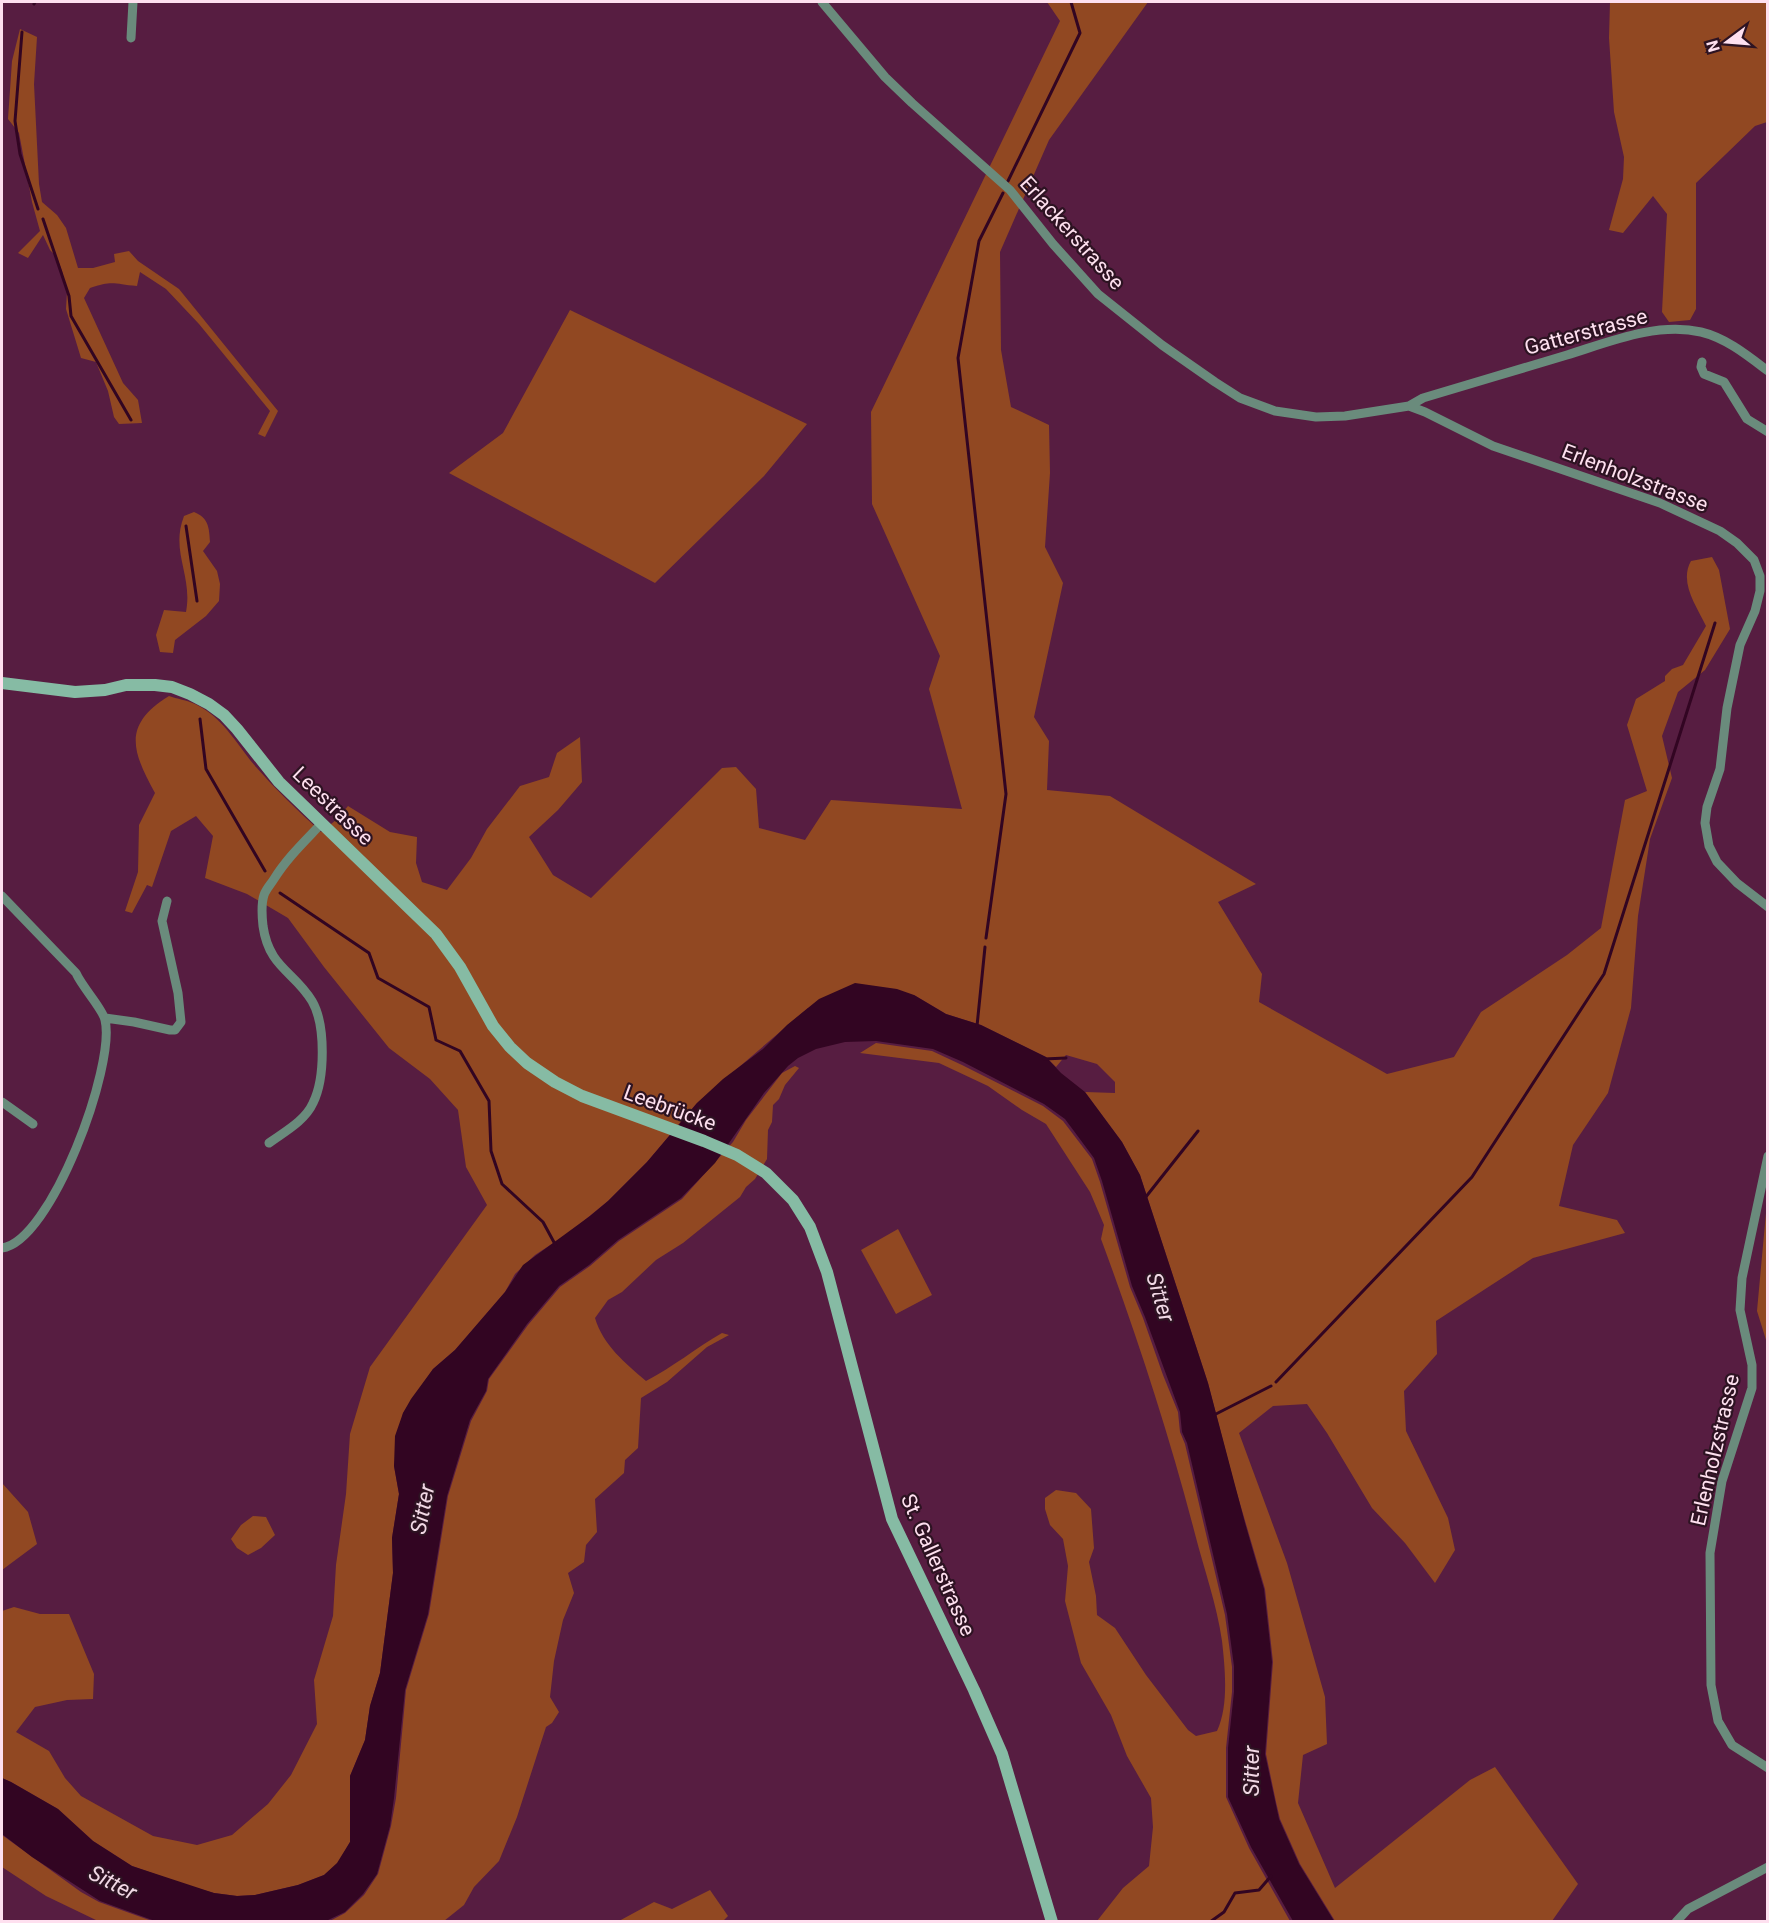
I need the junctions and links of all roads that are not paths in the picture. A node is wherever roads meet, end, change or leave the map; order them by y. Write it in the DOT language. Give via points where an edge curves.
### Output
graph roads {
  1 [pos="133,2"];
  2 [pos="822,2"];
  3 [pos="131,38"];
  4 [pos="1702,362"];
  5 [pos="1767,370"];
  6 [pos="1409,406"];
  7 [pos="1767,432"];
  8 [pos="3,684"];
  9 [pos="321,824"];
  10 [pos="2,896"];
  11 [pos="167,902"];
  12 [pos="1767,907"];
  13 [pos="105,1018"];
  14 [pos="567,1088"];
  15 [pos="2,1102"];
  16 [pos="33,1124"];
  17 [pos="269,1143"];
  18 [pos="1767,1156"];
  19 [pos="757,1167"];
  20 [pos="2,1248"];
  21 [pos="1767,1768"];
  22 [pos="1767,1867"];
  23 [pos="1052,1922"];
  24 [pos="1676,1922"];
  1 -- 3 [label="street"];
  2 -- 6 [label="street, Erlackerstrasse" via="885,77 1010,190 1098,294 1215,382 1240,398 1299,416 1332,417"];
  4 -- 7 [label="street" via="1704,374 1724,382 1747,419"];
  5 -- 6 [label="street, Gatterstrasse" via="1720,338 1670,329 1631,336 1528,366 1422,398"];
  6 -- 12 [label="street, Erlenholzstrasse" via="1493,446 1660,503 1720,531 1754,560 1760,591 1740,645 1720,769 1705,823 1717,862"];
  8 -- 9 [label="street, Leestrasse" via="75,692 149,685 190,693 224,715 279,782"];
  9 -- 14 [label="street, Leestrasse" via="436,934 510,1047 541,1074"];
  9 -- 17 [label="street" via="286,860 264,895 265,939 275,960 319,1014 322,1054 320,1083 313,1104"];
  10 -- 13 [label="street" via="76,973"];
  11 -- 13 [label="street" via="162,921 181,1022 170,1030"];
  13 -- 20 [label="street" via="106,1051 100,1081 69,1166 24,1236 14,1245"];
  14 -- 19 [label="street, Leebrücke" via="724,1149"];
  15 -- 16 [label="street"];
  18 -- 21 [label="street, Erlenholzstrasse" via="1742,1278 1740,1310 1752,1365 1752,1388 1722,1481 1710,1553 1711,1685 1718,1721 1732,1745"];
  19 -- 23 [label="street, St. Gallerstrasse" via="793,1200 818,1246 892,1519 998,1743"];
  22 -- 24 [label="street" via="1688,1909"];
}
